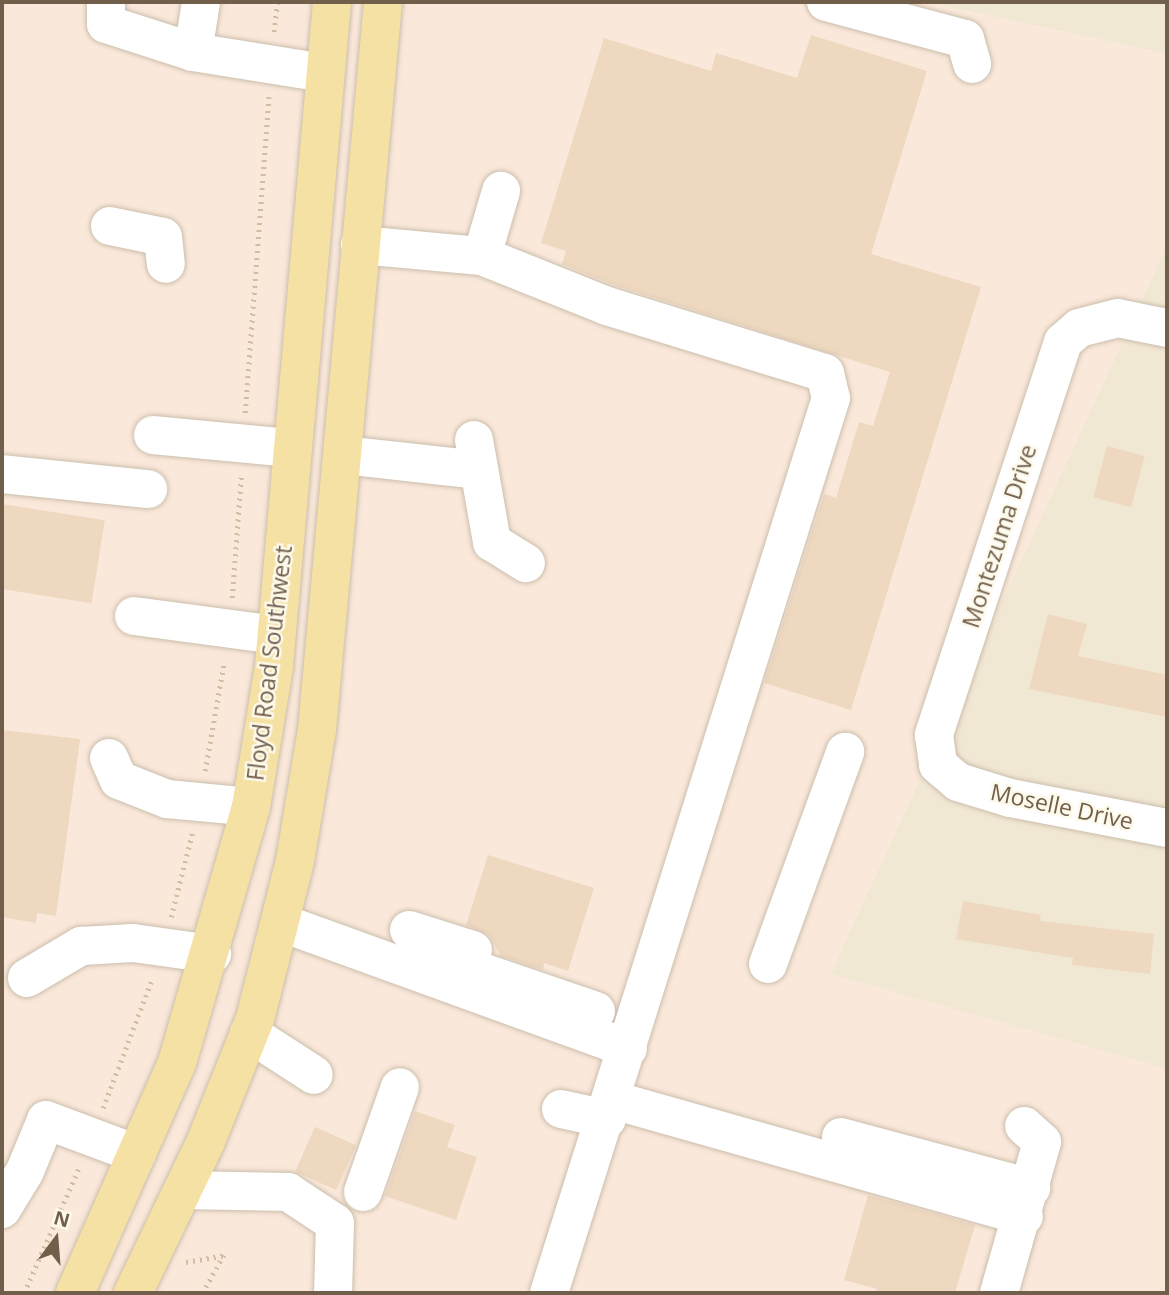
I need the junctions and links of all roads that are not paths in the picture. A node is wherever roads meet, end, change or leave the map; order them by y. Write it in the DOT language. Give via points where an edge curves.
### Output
graph roads {
  1 [pos="106,2"];
  2 [pos="201,2"];
  3 [pos="332,2"];
  4 [pos="383,2"];
  5 [pos="826,2"];
  6 [pos="193,52"];
  7 [pos="972,64"];
  8 [pos="324,73"];
  9 [pos="501,191"];
  10 [pos="110,226"];
  11 [pos="360,245"];
  12 [pos="482,256"];
  13 [pos="166,264"];
  14 [pos="1167,328"];
  15 [pos="153,435"];
  16 [pos="291,448"];
  17 [pos="342,455"];
  18 [pos="2,474"];
  19 [pos="148,489"];
  20 [pos="526,563"];
  21 [pos="134,616"];
  22 [pos="276,635"];
  23 [pos="845,751"];
  24 [pos="109,758"];
  25 [pos="958,782"];
  26 [pos="251,807"];
  27 [pos="1167,828"];
  28 [pos="282,923"];
  29 [pos="212,954"];
  30 [pos="768,964"];
  31 [pos="27,978"];
  32 [pos="249,1033"];
  33 [pos="626,1033"];
  34 [pos="314,1075"];
  35 [pos="400,1087"];
  36 [pos="561,1109"];
  37 [pos="610,1110"];
  38 [pos="1024,1126"];
  39 [pos="137,1154"];
  40 [pos="183,1190"];
  41 [pos="363,1192"];
  42 [pos="2,1209"];
  43 [pos="1026,1209"];
  44 [pos="75,1293"];
  45 [pos="133,1293"];
  46 [pos="333,1293"];
  47 [pos="549,1293"];
  48 [pos="999,1293"];
  1 -- 6 [label="street" via="106,24"];
  2 -- 6 [label="street"];
  3 -- 8 [label="main road, Floyd Road Southwest"];
  4 -- 11 [label="main road"];
  5 -- 7 [label="street" via="965,39"];
  6 -- 8 [label="street"];
  8 -- 16 [label="main road, Floyd Road Southwest"];
  9 -- 12 [label="street"];
  10 -- 13 [label="street" via="163,237"];
  11 -- 12 [label="street"];
  11 -- 17 [label="main road"];
  12 -- 33 [label="street" via="607,306 825,373 831,398"];
  14 -- 25 [label="street, Montezuma Drive" via="1118,318 1079,328 1063,342 934,735 938,765"];
  15 -- 16 [label="street"];
  16 -- 22 [label="main road, Floyd Road Southwest"];
  17 -- 20 [label="street" via="476,455 492,542"];
  17 -- 28 [label="main road" via="317,730"];
  18 -- 19 [label="street"];
  21 -- 22 [label="street"];
  22 -- 26 [label="main road, Floyd Road Southwest"];
  23 -- 30 [label="street"];
  24 -- 26 [label="street" via="119,780 167,799"];
  25 -- 27 [label="street, Moselle Drive"];
  26 -- 29 [label="main road, Floyd Road Southwest"];
  28 -- 32 [label="main road"];
  28 -- 33 [label="street" via="402,946 491,985"];
  29 -- 31 [label="street" via="132,943 81,946"];
  29 -- 39 [label="main road, Floyd Road Southwest" via="177,1063"];
  32 -- 34 [label="street"];
  32 -- 40 [label="main road"];
  33 -- 37 [label="street"];
  35 -- 41 [label="street"];
  36 -- 37 [label="street"];
  37 -- 43 [label="street" via="826,1154"];
  37 -- 47 [label="street"];
  38 -- 43 [label="street" via="1042,1142"];
  39 -- 42 [label="street" via="46,1120"];
  39 -- 44 [label="main road, Floyd Road Southwest"];
  40 -- 45 [label="main road"];
  40 -- 46 [label="street" via="288,1192 335,1223"];
  43 -- 48 [label="street"];
}
